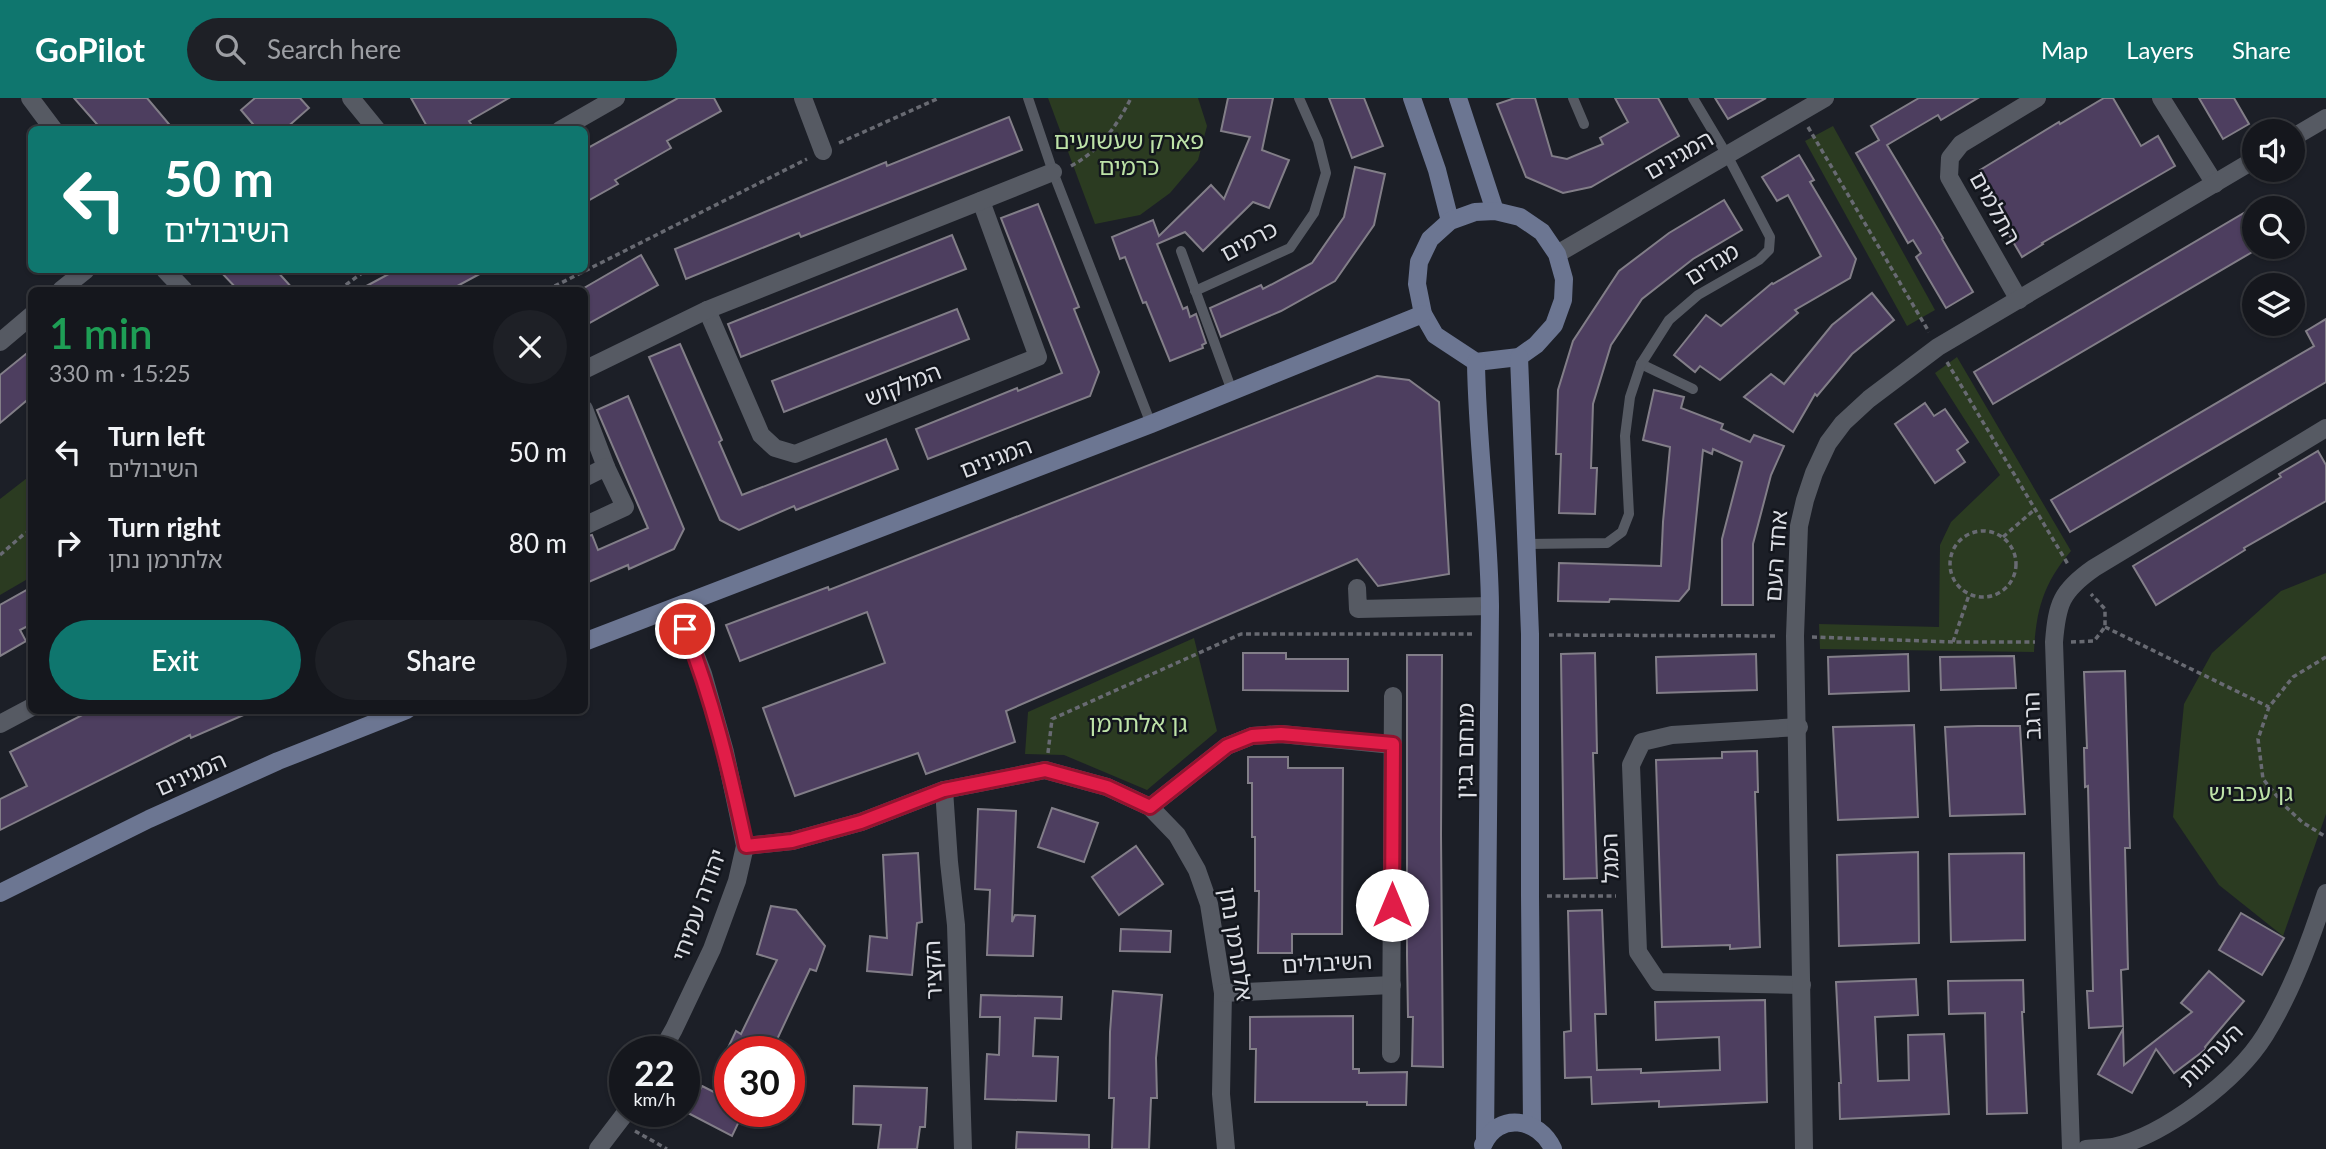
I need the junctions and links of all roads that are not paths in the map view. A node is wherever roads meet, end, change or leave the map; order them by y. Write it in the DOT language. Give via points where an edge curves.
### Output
graph roads {
  1 [pos="30,98"];
  2 [pos="351,98"];
  3 [pos="615,98"];
  4 [pos="803,98"];
  5 [pos="1028,98"];
  6 [pos="1299,98"];
  7 [pos="1412,98"];
  8 [pos="1458,98"];
  9 [pos="1573,98"];
  10 [pos="1693,98"];
  11 [pos="1825,98"];
  12 [pos="2037,98"];
  13 [pos="2161,98"];
  14 [pos="2326,118"];
  15 [pos="1584,124"];
  16 [pos="51,126"];
  17 [pos="374,126"];
  18 [pos="567,126"];
  19 [pos="2305,130"];
  20 [pos="823,151"];
  21 [pos="1727,155"];
  22 [pos="2242,167"];
  23 [pos="1053,172"];
  24 [pos="2215,184"];
  25 [pos="981,201"];
  26 [pos="1495,211"];
  27 [pos="1450,221"];
  28 [pos="1181,251"];
  29 [pos="1557,254"];
  30 [pos="82,273"];
  31 [pos="168,273"];
  32 [pos="65,287"];
  33 [pos="181,287"];
  34 [pos="1195,291"];
  35 [pos="2019,300"];
  36 [pos="708,310"];
  37 [pos="1423,314"];
  38 [pos="28,318"];
  39 [pos="0,342"];
  40 [pos="1519,357"];
  41 [pos="1476,362"];
  42 [pos="1641,364"];
  43 [pos="588,368"];
  44 [pos="1693,389"];
  45 [pos="1232,391"];
  46 [pos="588,420"];
  47 [pos="1151,424"];
  48 [pos="2326,428"];
  49 [pos="606,467"];
  50 [pos="588,476"];
  51 [pos="588,524"];
  52 [pos="1526,544"];
  53 [pos="1357,588"];
  54 [pos="1490,606"];
  55 [pos="677,607"];
  56 [pos="588,640"];
  57 [pos="1393,696"];
  58 [pos="28,708"];
  59 [pos="397,714"];
  60 [pos="0,724"];
  61 [pos="1798,727"];
  62 [pos="1393,744"];
  63 [pos="944,790"];
  64 [pos="1150,807"];
  65 [pos="746,846"];
  66 [pos="0,893"];
  67 [pos="2326,893"];
  68 [pos="1392,985"];
  69 [pos="1802,985"];
  70 [pos="1223,993"];
  71 [pos="670,1036"];
  72 [pos="1391,1054"];
  73 [pos="1532,1126"];
  74 [pos="616,1127"];
  75 [pos="1483,1145"];
  76 [pos="598,1149"];
  77 [pos="963,1149"];
  78 [pos="1226,1149"];
  79 [pos="1553,1149"];
  80 [pos="1804,1149"];
  81 [pos="2071,1149"];
  82 [pos="2086,1149"];
  1 -- 16 [label="street"];
  2 -- 17 [label="street"];
  3 -- 18 [label="street"];
  4 -- 20 [label="street"];
  5 -- 23 [label="lane"];
  6 -- 34 [label="lane, כרמים" via="1326,173 1314,214 1290,248"];
  7 -- 27 [label="main road"];
  8 -- 26 [label="main road"];
  9 -- 15 [label="lane"];
  10 -- 21 [label="lane"];
  11 -- 21 [label="street, המגינים"];
  12 -- 35 [label="street, התלמים" via="1961,144 1950,158 1949,177"];
  13 -- 24 [label="street"];
  14 -- 19 [label="street"];
  21 -- 29 [label="street, המגינים"];
  21 -- 42 [label="lane, מגדים" via="1770,237 1769,250 1698,295 1669,320"];
  22 -- 24 [label="street, אחד העם"];
  23 -- 25 [label="street"];
  23 -- 47 [label="lane"];
  24 -- 35 [label="street, אחד העם"];
  25 -- 36 [label="street"];
  25 -- 36 [label="street, המלקוש" via="1038,357 1000,373 795,454 775,448 761,435"];
  26 -- 27 [label="main road"];
  26 -- 29 [label="main road" via="1520,217 1542,232"];
  27 -- 37 [label="main road" via="1430,239 1419,262 1417,284"];
  28 -- 34 [label="lane"];
  29 -- 40 [label="main road" via="1564,279 1554,325"];
  30 -- 32 [label="street"];
  31 -- 33 [label="street"];
  34 -- 45 [label="lane"];
  35 -- 61 [label="street, אחד העם" via="1938,347 1869,399 1828,443 1799,526"];
  36 -- 43 [label="street"];
  37 -- 41 [label="main road" via="1435,335"];
  37 -- 45 [label="main road, המגינים"];
  38 -- 39 [label="street"];
  40 -- 41 [label="main road"];
  40 -- 52 [label="main road"];
  41 -- 54 [label="main road, מנחם בגין"];
  42 -- 44 [label="lane"];
  42 -- 52 [label="lane, מגדים" via="1630,397 1625,436 1629,514 1622,532 1607,543"];
  45 -- 47 [label="main road, המגינים"];
  46 -- 49 [label="street"];
  47 -- 55 [label="main road, המגינים"];
  48 -- 81 [label="street, הרגב" via="2094,568 2061,599 2054,642"];
  49 -- 50 [label="street"];
  49 -- 51 [label="street" via="625,507"];
  52 -- 73 [label="main road"];
  53 -- 54 [label="street" via="1358,609"];
  54 -- 75 [label="main road, מנחם בגין"];
  55 -- 56 [label="main road, המגינים"];
  55 -- 65 [label="street, יהודה עמיחי" via="703,674"];
  57 -- 62 [label="street, השיבולים"];
  58 -- 60 [label="street"];
  59 -- 66 [label="main road, המגינים" via="149,819"];
  61 -- 69 [label="street, אחד העם"];
  61 -- 69 [label="street, המגל" via="1672,735 1642,742 1631,765 1638,952 1658,982"];
  62 -- 64 [label="street" via="1281,734 1252,736 1227,746"];
  62 -- 68 [label="street, השיבולים"];
  63 -- 64 [label="street, אלתרמן נתן" via="1045,770 1107,787"];
  63 -- 65 [label="street, אלתרמן נתן" via="861,822 792,841"];
  63 -- 77 [label="street, הקציר" via="956,925"];
  64 -- 70 [label="street, אלתרמן נתן" via="1177,835 1197,870 1209,904"];
  65 -- 71 [label="street, יהודה עמיחי" via="712,949"];
  67 -- 82 [label="street, הערוגות" via="2305,957 2264,1036 2231,1076 2187,1112 2139,1137 2113,1147"];
  68 -- 70 [label="street, השיבולים"];
  68 -- 72 [label="street, השיבולים"];
  69 -- 80 [label="street, אחד העם"];
  70 -- 78 [label="street, אלתרמן נתן" via="1221,1094"];
  73 -- 75 [label="main road" via="1503,1125"];
  73 -- 79 [label="main road" via="1547,1137"];
  74 -- 76 [label="street"];
}
